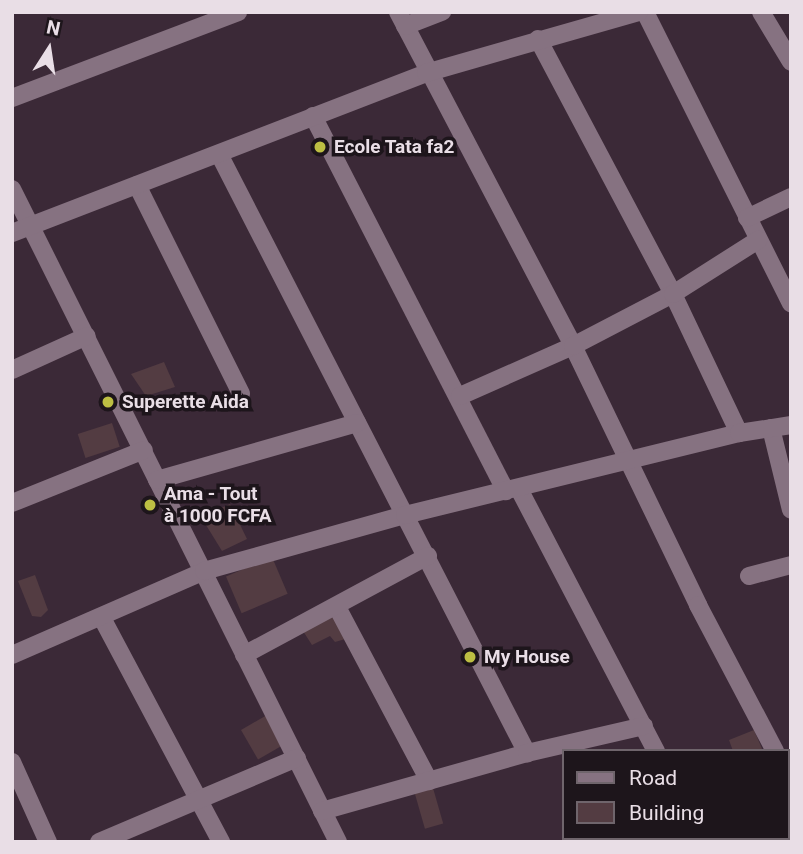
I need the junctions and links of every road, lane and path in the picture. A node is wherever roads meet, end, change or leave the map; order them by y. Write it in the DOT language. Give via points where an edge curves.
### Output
graph roads {
  1 [pos="239,12"];
  2 [pos="442,12"];
  3 [pos="639,12"];
  4 [pos="645,12"];
  5 [pos="761,12"];
  6 [pos="402,19"];
  7 [pos="538,39"];
  8 [pos="791,62"];
  9 [pos="426,73"];
  10 [pos="12,98"];
  11 [pos="313,116"];
  12 [pos="219,154"];
  13 [pos="137,185"];
  14 [pos="12,189"];
  15 [pos="791,197"];
  16 [pos="747,218"];
  17 [pos="31,223"];
  18 [pos="12,233"];
  19 [pos="758,240"];
  20 [pos="673,293"];
  21 [pos="791,303"];
  22 [pos="87,336"];
  23 [pos="573,346"];
  24 [pos="12,370"];
  25 [pos="241,394"];
  26 [pos="460,396"];
  27 [pos="357,423"];
  28 [pos="791,425"];
  29 [pos="771,428"];
  30 [pos="739,433"];
  31 [pos="144,450"];
  32 [pos="630,463"];
  33 [pos="157,480"];
  34 [pos="512,490"];
  35 [pos="12,503"];
  36 [pos="791,510"];
  37 [pos="405,515"];
  38 [pos="428,556"];
  39 [pos="791,565"];
  40 [pos="204,571"];
  41 [pos="749,576"];
  42 [pos="337,607"];
  43 [pos="103,618"];
  44 [pos="12,655"];
  45 [pos="244,655"];
  46 [pos="644,726"];
  47 [pos="655,749"];
  48 [pos="774,749"];
  49 [pos="527,752"];
  50 [pos="297,758"];
  51 [pos="12,762"];
  52 [pos="429,781"];
  53 [pos="18,796"];
  54 [pos="198,802"];
  55 [pos="322,811"];
  56 [pos="48,842"];
  57 [pos="99,842"];
  58 [pos="221,842"];
  59 [pos="338,842"];
  1 -- 10 [label="street"];
  2 -- 6 [label="street"];
  3 -- 7 [label="street"];
  4 -- 16 [label="street"];
  5 -- 8 [label="street"];
  6 -- 9 [label="street"];
  7 -- 9 [label="street"];
  7 -- 20 [label="street"];
  9 -- 11 [label="street"];
  9 -- 23 [label="street"];
  11 -- 12 [label="street"];
  11 -- 26 [label="street"];
  12 -- 13 [label="street"];
  12 -- 27 [label="street"];
  13 -- 17 [label="street"];
  13 -- 25 [label="street"];
  14 -- 17 [label="street"];
  15 -- 16 [label="street"];
  16 -- 19 [label="street"];
  17 -- 18 [label="street"];
  17 -- 22 [label="street"];
  19 -- 20 [label="street"];
  19 -- 21 [label="street"];
  20 -- 23 [label="street"];
  20 -- 30 [label="street"];
  22 -- 24 [label="street"];
  22 -- 31 [label="street"];
  23 -- 26 [label="street"];
  23 -- 32 [label="street"];
  26 -- 34 [label="street"];
  27 -- 33 [label="street"];
  27 -- 37 [label="street"];
  28 -- 29 [label="street"];
  29 -- 30 [label="street"];
  29 -- 36 [label="street"];
  30 -- 32 [label="street"];
  31 -- 33 [label="street"];
  31 -- 35 [label="street"];
  32 -- 34 [label="street"];
  32 -- 48 [label="street"];
  33 -- 40 [label="street"];
  34 -- 37 [label="street"];
  34 -- 46 [label="street"];
  37 -- 38 [label="street"];
  37 -- 40 [label="street"];
  38 -- 42 [label="street"];
  38 -- 49 [label="street"];
  39 -- 41 [label="street"];
  40 -- 43 [label="street"];
  40 -- 45 [label="street"];
  42 -- 45 [label="street"];
  42 -- 52 [label="street"];
  43 -- 44 [label="street"];
  43 -- 54 [label="street"];
  45 -- 50 [label="street"];
  46 -- 47 [label="street"];
  46 -- 49 [label="street"];
  49 -- 52 [label="street"];
  50 -- 54 [label="street"];
  50 -- 55 [label="street"];
  51 -- 53 [label="street"];
  52 -- 55 [label="street"];
  53 -- 56 [label="street"];
  54 -- 57 [label="street"];
  54 -- 58 [label="street"];
  55 -- 59 [label="street"];
}
